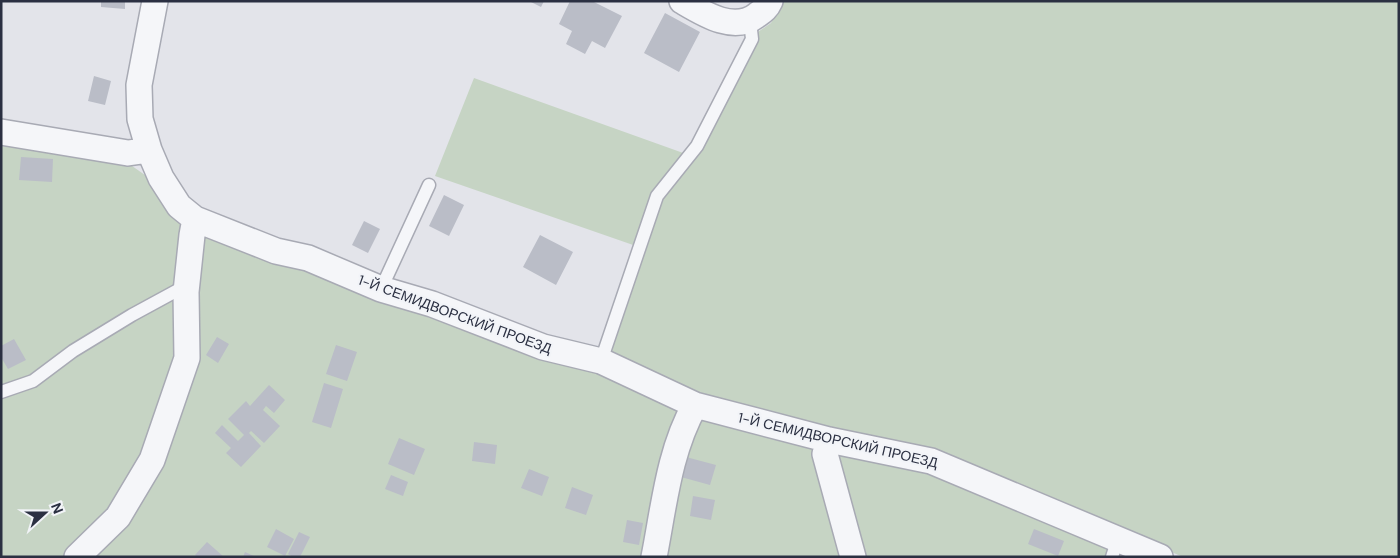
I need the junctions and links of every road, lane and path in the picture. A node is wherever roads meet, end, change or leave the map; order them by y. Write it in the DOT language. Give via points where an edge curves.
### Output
graph roads {
  1 [pos="155,1"];
  2 [pos="682,1"];
  3 [pos="770,1"];
  4 [pos="750,20"];
  5 [pos="1,132"];
  6 [pos="149,150"];
  7 [pos="429,186"];
  8 [pos="187,213"];
  9 [pos="381,289"];
  10 [pos="186,292"];
  11 [pos="601,361"];
  12 [pos="1,392"];
  13 [pos="695,405"];
  14 [pos="829,440"];
  15 [pos="1115,547"];
  16 [pos="77,557"];
  17 [pos="654,557"];
  18 [pos="853,557"];
  19 [pos="1160,557"];
  1 -- 6 [label="street" via="139,85 140,119"];
  2 -- 4 [label="street" via="728,23"];
  3 -- 4 [label="street"];
  4 -- 11 [label="lane" via="752,39 697,146 657,196"];
  5 -- 6 [label="street" via="128,153"];
  6 -- 8 [label="street" via="161,178"];
  7 -- 9 [label="lane"];
  8 -- 9 [label="street, 1-Й СЕМИДВОРСКИЙ ПРОЕЗД" via="276,251 308,258"];
  8 -- 10 [label="street" via="192,235"];
  9 -- 11 [label="street, 1-Й СЕМИДВОРСКИЙ ПРОЕЗД" via="432,304 542,347"];
  10 -- 12 [label="lane" via="178,290 72,350 33,380"];
  10 -- 16 [label="street" via="187,358 152,460 118,517"];
  11 -- 13 [label="street, 1-Й СЕМИДВОРСКИЙ ПРОЕЗД"];
  13 -- 14 [label="street, 1-Й СЕМИДВОРСКИЙ ПРОЕЗД"];
  13 -- 17 [label="street" via="671,466"];
  14 -- 15 [label="street, 1-Й СЕМИДВОРСКИЙ ПРОЕЗД" via="931,461"];
  14 -- 18 [label="street" via="825,454"];
  15 -- 19 [label="street, 1-Й СЕМИДВОРСКИЙ ПРОЕЗД"];
}
